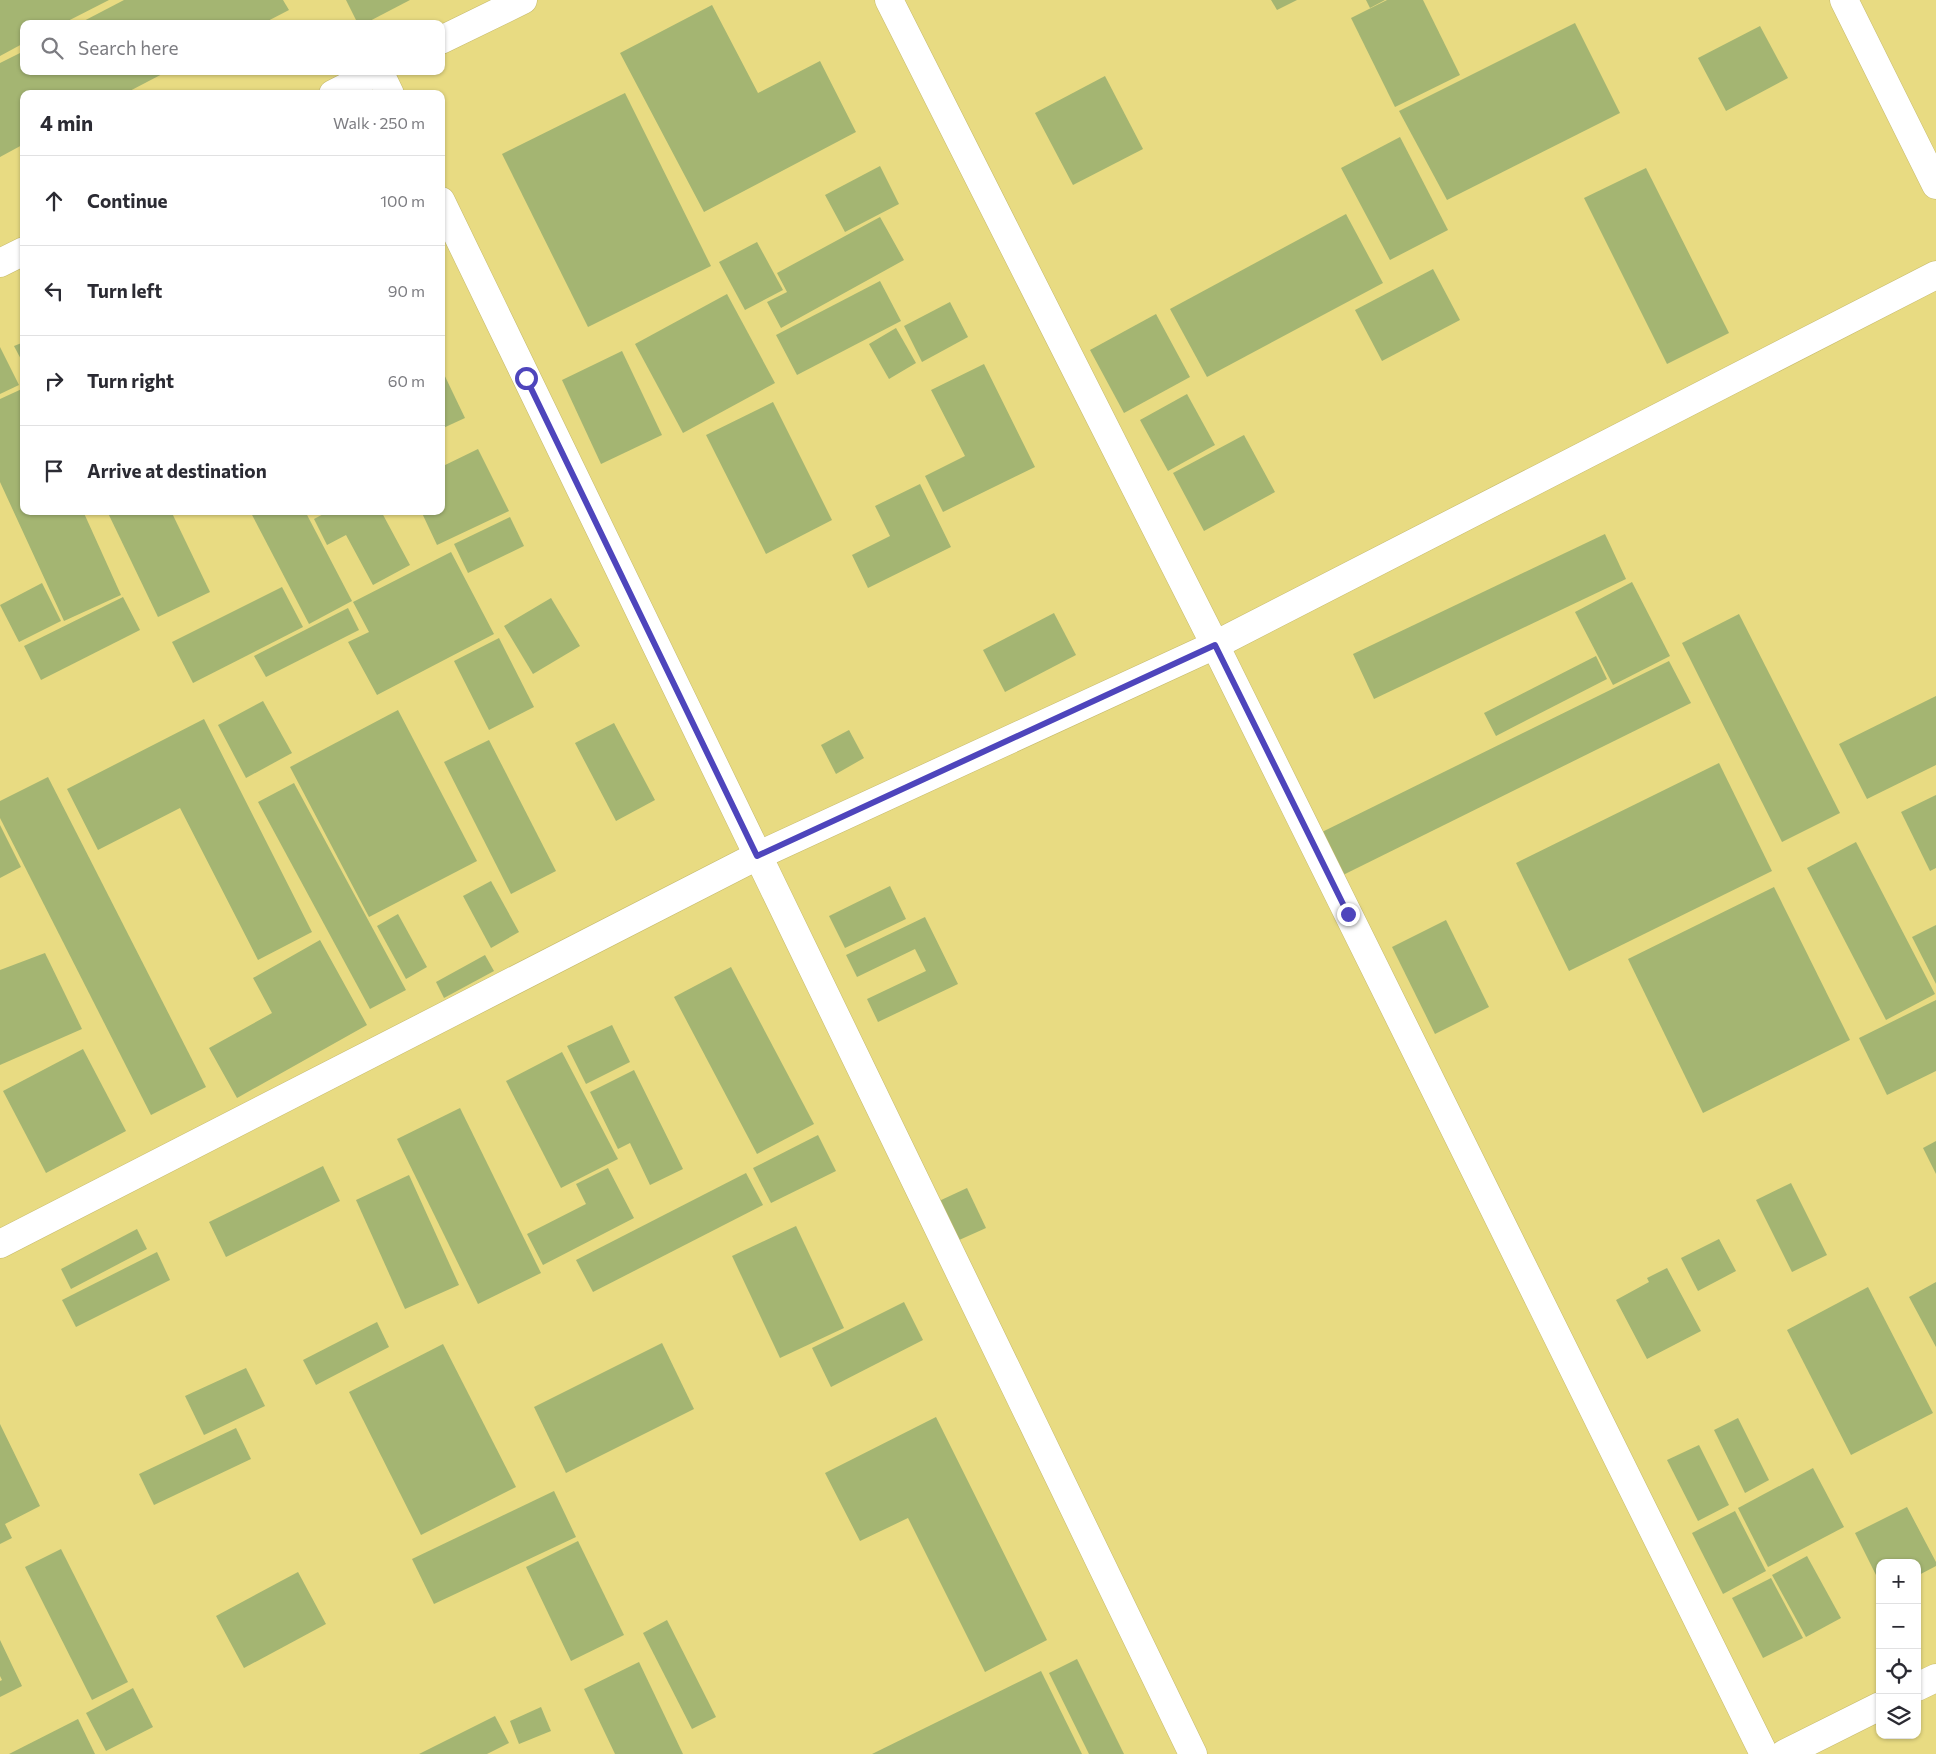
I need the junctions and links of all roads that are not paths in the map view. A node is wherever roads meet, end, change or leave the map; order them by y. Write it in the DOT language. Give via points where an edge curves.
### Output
graph roads {
  1 [pos="523,0"];
  2 [pos="889,0"];
  3 [pos="1844,0"];
  4 [pos="445,38"];
  5 [pos="370,75"];
  6 [pos="380,75"];
  7 [pos="341,90"];
  8 [pos="388,90"];
  9 [pos="1936,185"];
  10 [pos="445,209"];
  11 [pos="20,253"];
  12 [pos="0,263"];
  13 [pos="1936,275"];
  14 [pos="1215,645"];
  15 [pos="757,856"];
  16 [pos="0,1244"];
  17 [pos="1936,1678"];
  18 [pos="1921,1685"];
  19 [pos="1876,1708"];
  20 [pos="1193,1754"];
  21 [pos="1764,1754"];
  22 [pos="1784,1754"];
  1 -- 4 [label="street"];
  2 -- 14 [label="street"];
  3 -- 9 [label="street"];
  5 -- 7 [label="street"];
  6 -- 8 [label="street"];
  10 -- 15 [label="street"];
  11 -- 12 [label="street"];
  13 -- 14 [label="street"];
  14 -- 15 [label="street"];
  14 -- 21 [label="street"];
  15 -- 16 [label="street"];
  15 -- 20 [label="street"];
  17 -- 18 [label="street"];
  19 -- 22 [label="street"];
}
